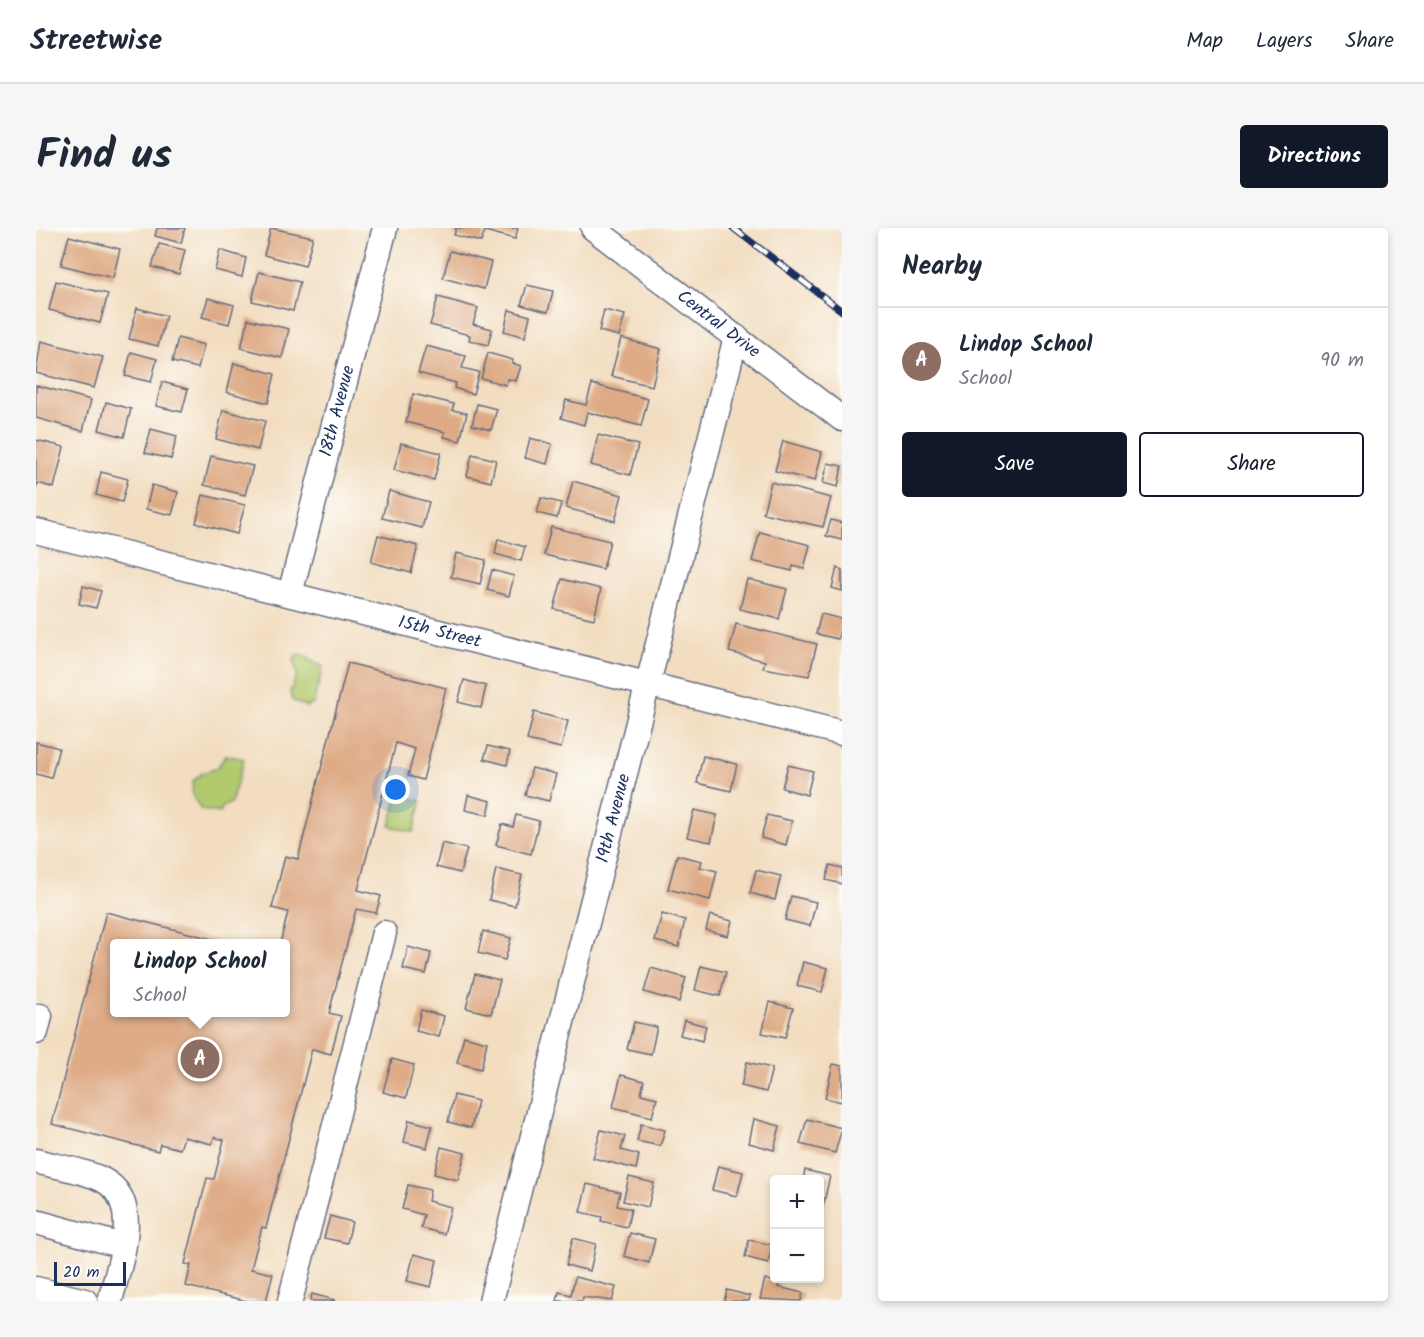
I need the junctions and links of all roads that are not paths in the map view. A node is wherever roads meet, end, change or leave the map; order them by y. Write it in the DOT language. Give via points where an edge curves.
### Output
graph roads {
  1 [pos="385,228"];
  2 [pos="593,228"];
  3 [pos="736,337"];
  4 [pos="842,419"];
  5 [pos="36,531"];
  6 [pos="290,594"];
  7 [pos="648,683"];
  8 [pos="842,733"];
  9 [pos="384,933"];
  10 [pos="36,1161"];
  11 [pos="36,1222"];
  12 [pos="123,1246"];
  13 [pos="36,1289"];
  14 [pos="85,1301"];
  15 [pos="110,1301"];
  16 [pos="290,1301"];
  17 [pos="490,1301"];
  1 -- 6 [label="street, 18th Avenue"];
  2 -- 3 [label="street, Central Drive"];
  3 -- 4 [label="street, Central Drive"];
  3 -- 7 [label="street, 19th Avenue"];
  5 -- 6 [label="street, 15th Street"];
  6 -- 7 [label="street, 15th Street"];
  7 -- 8 [label="street, 15th Street"];
  7 -- 17 [label="street, 19th Avenue"];
  9 -- 16 [label="street"];
  10 -- 12 [label="street" via="104,1180 122,1197 127,1216"];
  11 -- 12 [label="street"];
  12 -- 15 [label="street"];
  13 -- 14 [label="street"];
}
